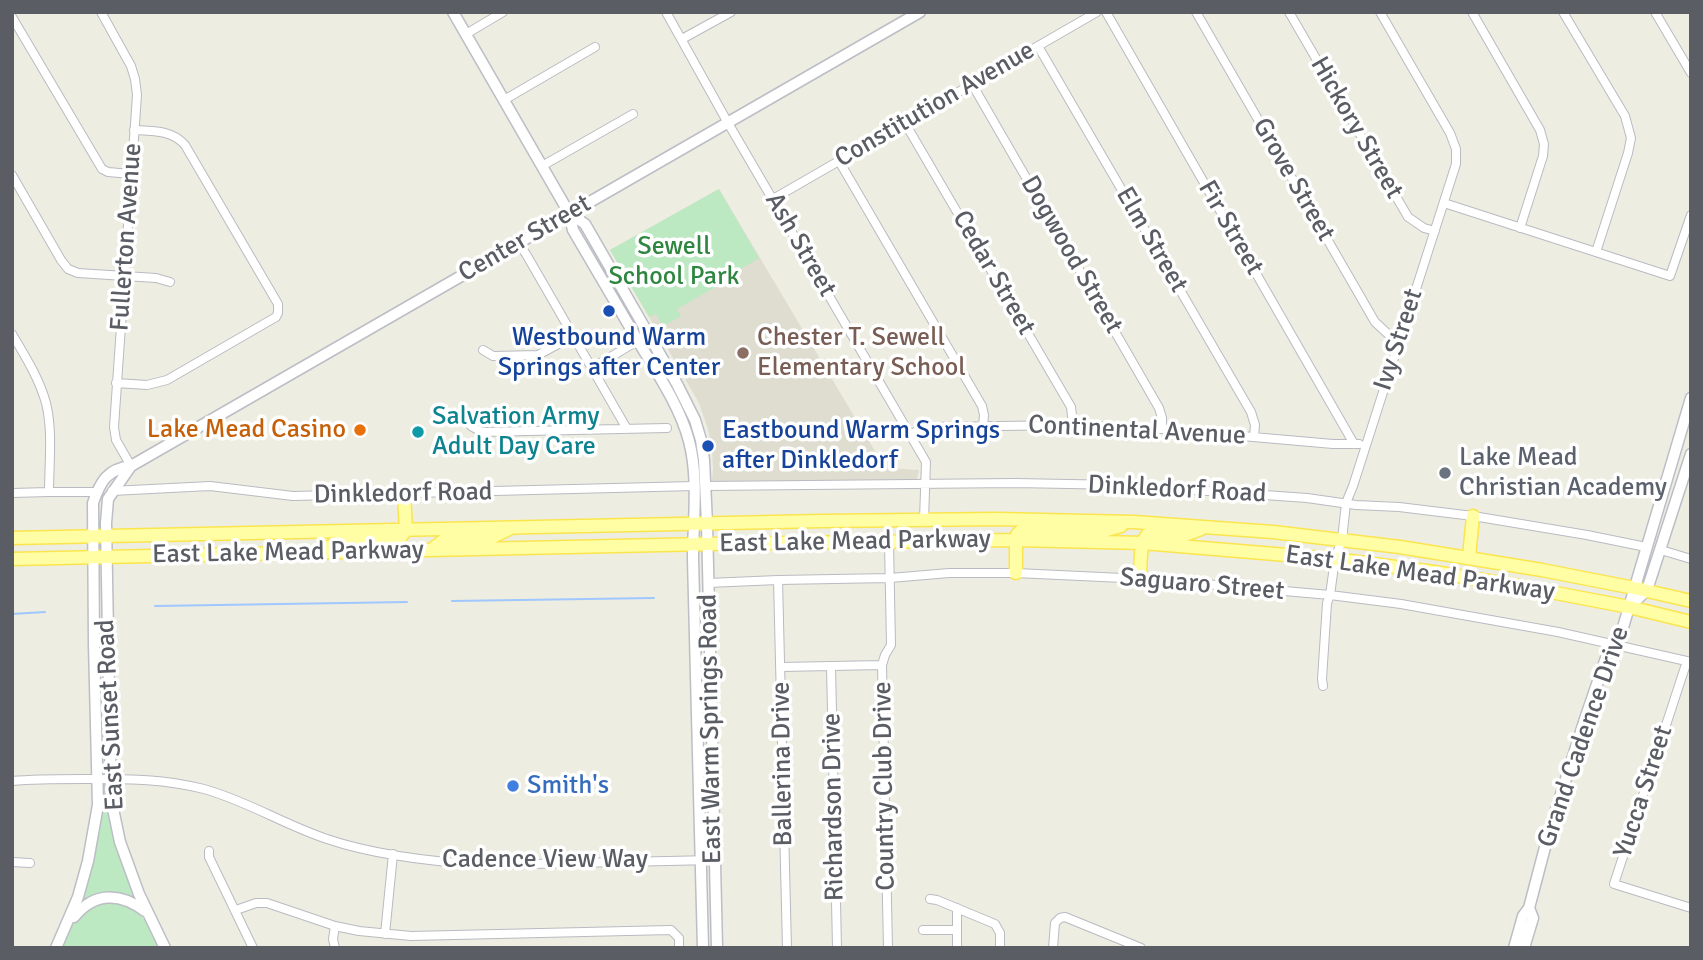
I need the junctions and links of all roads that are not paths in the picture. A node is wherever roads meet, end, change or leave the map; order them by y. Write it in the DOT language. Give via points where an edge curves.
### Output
graph roads {
  1 [pos="453,12"];
  2 [pos="503,12"];
  3 [pos="666,12"];
  4 [pos="731,12"];
  5 [pos="1097,12"];
  6 [pos="1106,12"];
  7 [pos="1196,12"];
  8 [pos="1289,12"];
  9 [pos="1380,12"];
  10 [pos="1472,12"];
  11 [pos="1563,12"];
  12 [pos="1655,12"];
  13 [pos="102,13"];
  14 [pos="917,13"];
  15 [pos="12,17"];
  16 [pos="466,34"];
  17 [pos="682,39"];
  18 [pos="1038,46"];
  19 [pos="595,47"];
  20 [pos="1691,73"];
  21 [pos="972,84"];
  22 [pos="504,100"];
  23 [pos="633,114"];
  24 [pos="728,123"];
  25 [pos="905,123"];
  26 [pos="134,130"];
  27 [pos="839,161"];
  28 [pos="542,166"];
  29 [pos="131,174"];
  30 [pos="12,175"];
  31 [pos="773,199"];
  32 [pos="1444,203"];
  33 [pos="569,213"];
  34 [pos="1691,215"];
  35 [pos="1520,228"];
  36 [pos="1435,231"];
  37 [pos="518,243"];
  38 [pos="1596,252"];
  39 [pos="124,275"];
  40 [pos="170,282"];
  41 [pos="12,334"];
  42 [pos="649,334"];
  43 [pos="573,336"];
  44 [pos="1400,338"];
  45 [pos="638,341"];
  46 [pos="483,350"];
  47 [pos="592,368"];
  48 [pos="116,383"];
  49 [pos="1690,406"];
  50 [pos="471,425"];
  51 [pos="1073,425"];
  52 [pos="983,426"];
  53 [pos="667,428"];
  54 [pos="627,429"];
  55 [pos="1162,429"];
  56 [pos="910,435"];
  57 [pos="1254,437"];
  58 [pos="1354,444"];
  59 [pos="1365,444"];
  60 [pos="1691,454"];
  61 [pos="1671,463"];
  62 [pos="131,466"];
  63 [pos="1687,467"];
  64 [pos="926,483"];
  65 [pos="699,486"];
  66 [pos="113,491"];
  67 [pos="49,492"];
  68 [pos="97,492"];
  69 [pos="12,494"];
  70 [pos="404,494"];
  71 [pos="1346,503"];
  72 [pos="1474,516"];
  73 [pos="924,520"];
  74 [pos="1134,522"];
  75 [pos="700,524"];
  76 [pos="514,527"];
  77 [pos="1208,527"];
  78 [pos="406,530"];
  79 [pos="99,535"];
  80 [pos="12,538"];
  81 [pos="1016,540"];
  82 [pos="1342,540"];
  83 [pos="889,542"];
  84 [pos="1143,543"];
  85 [pos="700,545"];
  86 [pos="1646,547"];
  87 [pos="431,550"];
  88 [pos="1661,550"];
  89 [pos="313,553"];
  90 [pos="99,557"];
  91 [pos="1469,557"];
  92 [pos="12,559"];
  93 [pos="1335,559"];
  94 [pos="1691,559"];
  95 [pos="1016,573"];
  96 [pos="890,578"];
  97 [pos="1140,579"];
  98 [pos="778,580"];
  99 [pos="708,583"];
  100 [pos="1640,589"];
  101 [pos="1330,595"];
  102 [pos="1691,601"];
  103 [pos="1629,607"];
  104 [pos="1691,622"];
  105 [pos="1614,645"];
  106 [pos="1689,661"];
  107 [pos="882,665"];
  108 [pos="831,666"];
  109 [pos="781,667"];
  110 [pos="1324,686"];
  111 [pos="698,743"];
  112 [pos="711,743"];
  113 [pos="97,779"];
  114 [pos="111,779"];
  115 [pos="12,781"];
  116 [pos="209,851"];
  117 [pos="393,854"];
  118 [pos="700,860"];
  119 [pos="713,860"];
  120 [pos="12,862"];
  121 [pos="30,863"];
  122 [pos="930,900"];
  123 [pos="957,908"];
  124 [pos="1529,908"];
  125 [pos="1691,908"];
  126 [pos="236,910"];
  127 [pos="147,913"];
  128 [pos="66,926"];
  129 [pos="335,926"];
  130 [pos="923,930"];
  131 [pos="956,930"];
  132 [pos="385,934"];
  133 [pos="462,935"];
  134 [pos="56,948"];
  135 [pos="164,948"];
  136 [pos="253,948"];
  137 [pos="335,948"];
  138 [pos="462,948"];
  139 [pos="678,948"];
  140 [pos="703,948"];
  141 [pos="716,948"];
  142 [pos="787,948"];
  143 [pos="837,948"];
  144 [pos="888,948"];
  145 [pos="957,948"];
  146 [pos="1000,948"];
  147 [pos="1053,948"];
  148 [pos="1141,948"];
  149 [pos="1514,948"];
  150 [pos="1524,948"];
  1 -- 16 [label="main road, East Warm Springs Road"];
  2 -- 16 [label="street"];
  3 -- 17 [label="street, Ash Street"];
  4 -- 17 [label="street"];
  5 -- 18 [label="street, Constitution Avenue"];
  6 -- 58 [label="street, Fir Street"];
  7 -- 44 [label="street, Grove Street" via="1375,323"];
  8 -- 36 [label="street, Hickory Street" via="1408,217"];
  9 -- 32 [label="street, Ivy Street" via="1456,149"];
  10 -- 35 [label="street" via="1544,144"];
  11 -- 38 [label="street" via="1625,116 1631,138"];
  12 -- 20 [label="street"];
  13 -- 26 [label="street, Fullerton Avenue" via="135,79"];
  14 -- 24 [label="main road, Center Street"];
  15 -- 29 [label="street" via="102,169"];
  16 -- 22 [label="main road, East Warm Springs Road"];
  17 -- 24 [label="street, Ash Street"];
  18 -- 21 [label="street, Constitution Avenue"];
  18 -- 57 [label="street, Elm Street" via="1251,412"];
  19 -- 22 [label="street"];
  21 -- 25 [label="street, Constitution Avenue"];
  21 -- 55 [label="street, Dogwood Street" via="1159,408"];
  22 -- 28 [label="main road, East Warm Springs Road"];
  23 -- 28 [label="street"];
  24 -- 31 [label="street, Ash Street"];
  24 -- 33 [label="main road, Center Street"];
  25 -- 27 [label="street, Constitution Avenue"];
  25 -- 51 [label="street, Cedar Street" via="1071,407"];
  26 -- 29 [label="street, Fullerton Avenue"];
  26 -- 48 [label="street" via="163,132 185,145 278,304 278,313 167,380 146,385"];
  27 -- 31 [label="street, Constitution Avenue"];
  27 -- 52 [label="street" via="982,406"];
  28 -- 33 [label="main road, East Warm Springs Road"];
  29 -- 39 [label="street, Fullerton Avenue"];
  30 -- 39 [label="street" via="68,269"];
  31 -- 56 [label="street, Ash Street"];
  32 -- 35 [label="street"];
  32 -- 36 [label="street, Ivy Street"];
  33 -- 37 [label="main road, Center Street"];
  33 -- 42 [label="main road, East Warm Springs Road" via="585,224"];
  33 -- 45 [label="main road, East Warm Springs Road" via="573,230"];
  34 -- 38 [label="street" via="1670,276"];
  35 -- 38 [label="street"];
  36 -- 44 [label="street, Ivy Street"];
  37 -- 43 [label="street"];
  37 -- 62 [label="main road, Center Street"];
  39 -- 40 [label="street"];
  39 -- 48 [label="street, Fullerton Avenue"];
  41 -- 67 [label="street" via="34,371 45,402"];
  42 -- 45 [label="street"];
  42 -- 65 [label="main road, East Warm Springs Road" via="695,420 704,460"];
  43 -- 46 [label="street" via="538,355 492,356"];
  43 -- 47 [label="street"];
  44 -- 59 [label="street, Ivy Street"];
  45 -- 47 [label="street"];
  45 -- 65 [label="main road, East Warm Springs Road" via="676,406"];
  47 -- 54 [label="street"];
  48 -- 62 [label="street, Fullerton Avenue" via="116,440"];
  49 -- 61 [label="main road"];
  50 -- 54 [label="street" via="482,432"];
  51 -- 52 [label="street, Continental Avenue"];
  51 -- 55 [label="street, Continental Avenue"];
  52 -- 56 [label="street, Continental Avenue" via="924,427"];
  53 -- 54 [label="street"];
  55 -- 57 [label="street, Continental Avenue"];
  56 -- 64 [label="street, Ash Street" via="926,462"];
  57 -- 58 [label="street, Continental Avenue"];
  58 -- 59 [label="street, Continental Avenue"];
  59 -- 71 [label="street, Ivy Street"];
  60 -- 63 [label="main road"];
  61 -- 63 [label="main road"];
  61 -- 86 [label="main road"];
  62 -- 66 [label="main road, Center Street"];
  62 -- 68 [label="main road, Center Street" via="117,468"];
  63 -- 88 [label="main road"];
  64 -- 65 [label="street, Dinkledorf Road"];
  64 -- 71 [label="street, Dinkledorf Road" via="1123,485"];
  64 -- 73 [label="street, Ash Street"];
  65 -- 70 [label="street, Dinkledorf Road"];
  65 -- 75 [label="main road, East Warm Springs Road"];
  66 -- 70 [label="street, Dinkledorf Road" via="210,486 293,496"];
  66 -- 79 [label="main road, Center Street"];
  67 -- 68 [label="street"];
  67 -- 69 [label="street"];
  68 -- 79 [label="main road, Center Street" via="93,503"];
  70 -- 78 [label="main road"];
  71 -- 72 [label="street, Dinkledorf Road"];
  71 -- 82 [label="street, Ivy Street"];
  72 -- 86 [label="street, Dinkledorf Road"];
  72 -- 91 [label="main road"];
  73 -- 74 [label="main road, East Lake Mead Parkway"];
  73 -- 75 [label="main road, East Lake Mead Parkway"];
  74 -- 77 [label="main road, East Lake Mead Parkway"];
  74 -- 81 [label="main road" via="1100,532 1023,530"];
  75 -- 76 [label="main road, East Lake Mead Parkway"];
  75 -- 85 [label="main road, East Warm Springs Road"];
  76 -- 78 [label="main road, East Lake Mead Parkway"];
  76 -- 87 [label="main road" via="488,539 444,540"];
  77 -- 82 [label="main road, East Lake Mead Parkway"];
  77 -- 84 [label="main road" via="1182,536 1147,535"];
  78 -- 79 [label="main road, East Lake Mead Parkway"];
  78 -- 89 [label="main road" via="400,538 344,541"];
  79 -- 80 [label="main road, East Lake Mead Parkway"];
  79 -- 90 [label="main road, Center Street"];
  81 -- 83 [label="main road, East Lake Mead Parkway"];
  81 -- 84 [label="main road, East Lake Mead Parkway"];
  81 -- 95 [label="main road"];
  82 -- 91 [label="main road, East Lake Mead Parkway"];
  82 -- 93 [label="street, Ivy Street"];
  83 -- 85 [label="main road, East Lake Mead Parkway"];
  83 -- 96 [label="street, Country Club Drive"];
  84 -- 93 [label="main road, East Lake Mead Parkway"];
  84 -- 97 [label="main road"];
  85 -- 87 [label="main road, East Lake Mead Parkway"];
  85 -- 99 [label="main road, East Warm Springs Road"];
  85 -- 111 [label="main road, East Warm Springs Road"];
  86 -- 100 [label="main road"];
  87 -- 89 [label="main road, East Lake Mead Parkway"];
  88 -- 94 [label="street"];
  88 -- 100 [label="main road"];
  89 -- 90 [label="main road, East Lake Mead Parkway"];
  90 -- 92 [label="main road, East Lake Mead Parkway"];
  90 -- 113 [label="main road, East Sunset Road"];
  90 -- 114 [label="main road, East Sunset Road"];
  91 -- 100 [label="main road, East Lake Mead Parkway"];
  93 -- 101 [label="street, Ivy Street"];
  93 -- 103 [label="main road, East Lake Mead Parkway"];
  95 -- 96 [label="street, Saguaro Street"];
  95 -- 97 [label="street, Saguaro Street"];
  96 -- 98 [label="street, Saguaro Street"];
  96 -- 107 [label="street, Country Club Drive" via="891,645"];
  97 -- 101 [label="street, Saguaro Street"];
  98 -- 99 [label="street, Saguaro Street"];
  98 -- 109 [label="street, Ballerina Drive"];
  99 -- 112 [label="main road, East Warm Springs Road"];
  100 -- 102 [label="main road, East Lake Mead Parkway"];
  100 -- 103 [label="main road, Grand Cadence Drive"];
  101 -- 105 [label="street, Saguaro Street"];
  101 -- 110 [label="street, Ivy Street"];
  103 -- 104 [label="main road, East Lake Mead Parkway"];
  103 -- 105 [label="main road, Grand Cadence Drive"];
  105 -- 106 [label="street, Saguaro Street"];
  105 -- 124 [label="main road, Grand Cadence Drive" via="1585,719"];
  106 -- 125 [label="street, Yucca Street" via="1614,884"];
  107 -- 108 [label="street"];
  107 -- 144 [label="street, Country Club Drive"];
  108 -- 109 [label="street"];
  108 -- 143 [label="street, Richardson Drive"];
  109 -- 142 [label="street, Ballerina Drive"];
  111 -- 112 [label="main road"];
  111 -- 118 [label="main road, East Warm Springs Road"];
  112 -- 119 [label="main road, East Warm Springs Road"];
  113 -- 114 [label="street, Cadence View Way"];
  113 -- 115 [label="street, Cadence View Way"];
  113 -- 128 [label="main road, East Sunset Road" via="98,805 88,861"];
  114 -- 117 [label="street, Cadence View Way" via="154,779 206,790 325,839"];
  114 -- 127 [label="main road, East Sunset Road" via="120,842"];
  116 -- 126 [label="street"];
  117 -- 118 [label="street, Cadence View Way" via="485,864"];
  117 -- 132 [label="street"];
  118 -- 119 [label="street, Cadence View Way"];
  118 -- 140 [label="main road, East Warm Springs Road"];
  119 -- 141 [label="main road, East Warm Springs Road"];
  120 -- 121 [label="street"];
  122 -- 123 [label="street"];
  123 -- 131 [label="street"];
  123 -- 146 [label="street" via="995,924"];
  124 -- 149 [label="main road, Grand Cadence Drive"];
  124 -- 150 [label="main road, Grand Cadence Drive" via="1533,918"];
  126 -- 129 [label="street" via="267,903"];
  126 -- 136 [label="street"];
  127 -- 128 [label="main road" via="127,900 107,897 81,908"];
  127 -- 135 [label="main road, East Sunset Road"];
  128 -- 134 [label="main road, East Sunset Road"];
  129 -- 132 [label="street"];
  129 -- 137 [label="street"];
  130 -- 131 [label="street"];
  131 -- 145 [label="street"];
  132 -- 133 [label="street"];
  133 -- 138 [label="street"];
  133 -- 139 [label="street" via="671,930 679,938"];
  147 -- 148 [label="street" via="1054,927 1058,919 1066,917"];
}
